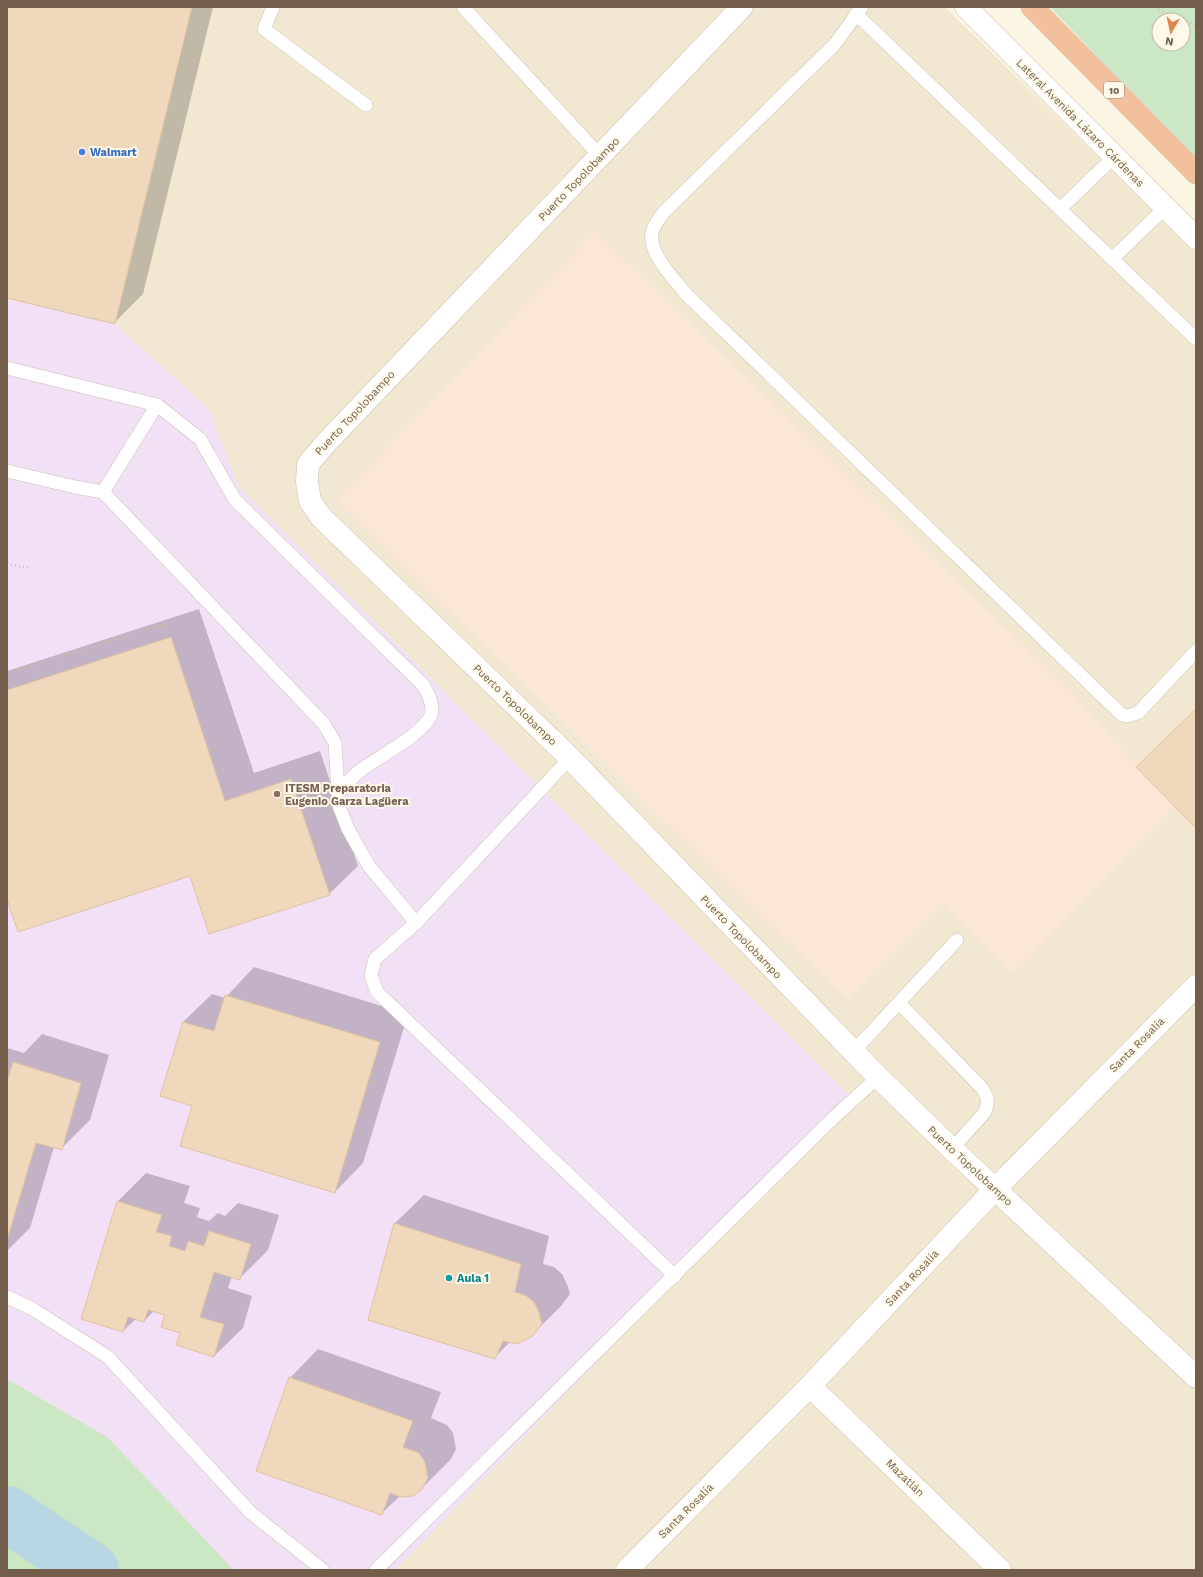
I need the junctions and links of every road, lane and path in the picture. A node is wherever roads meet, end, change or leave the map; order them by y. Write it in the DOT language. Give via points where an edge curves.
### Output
graph roads {
  1 [pos="273,7"];
  2 [pos="463,7"];
  3 [pos="742,7"];
  4 [pos="966,7"];
  5 [pos="1032,7"];
  6 [pos="859,11"];
  7 [pos="366,106"];
  8 [pos="601,157"];
  9 [pos="1114,157"];
  10 [pos="1196,173"];
  11 [pos="1165,208"];
  12 [pos="1060,209"];
  13 [pos="1196,238"];
  14 [pos="1112,259"];
  15 [pos="1196,339"];
  16 [pos="7,368"];
  17 [pos="157,405"];
  18 [pos="7,471"];
  19 [pos="103,492"];
  20 [pos="7,564"];
  21 [pos="30,568"];
  22 [pos="165,624"];
  23 [pos="1196,651"];
  24 [pos="7,673"];
  25 [pos="570,758"];
  26 [pos="338,794"];
  27 [pos="416,923"];
  28 [pos="957,940"];
  29 [pos="1195,990"];
  30 [pos="899,1003"];
  31 [pos="853,1052"];
  32 [pos="878,1077"];
  33 [pos="952,1149"];
  34 [pos="995,1189"];
  35 [pos="675,1276"];
  36 [pos="7,1297"];
  37 [pos="1196,1377"];
  38 [pos="810,1386"];
  39 [pos="323,1570"];
  40 [pos="376,1570"];
  41 [pos="627,1570"];
  42 [pos="1000,1570"];
  1 -- 7 [label="lane" via="264,29"];
  2 -- 8 [label="lane"];
  3 -- 8 [label="street, Puerto Topolobampo"];
  4 -- 9 [label="street, Lateral Avenida Lázaro Cárdenas"];
  5 -- 10 [label="highway, 10"];
  6 -- 12 [label="lane"];
  6 -- 23 [label="lane" via="835,44 663,213 653,229 651,243 657,257 686,294 1122,715 1138,713"];
  8 -- 25 [label="street, Puerto Topolobampo" via="325,444 308,464 307,482 310,501 321,517"];
  9 -- 11 [label="street, Lateral Avenida Lázaro Cárdenas"];
  9 -- 12 [label="lane"];
  11 -- 13 [label="street, Lateral Avenida Lázaro Cárdenas"];
  11 -- 14 [label="lane"];
  12 -- 14 [label="lane"];
  14 -- 15 [label="lane"];
  16 -- 17 [label="lane"];
  17 -- 19 [label="lane"];
  17 -- 26 [label="lane" via="200,440 235,500 424,686 431,699 432,712 428,721 388,754 357,773"];
  18 -- 19 [label="lane"];
  19 -- 26 [label="lane" via="324,724 335,743"];
  20 -- 21 [label="path"];
  22 -- 24 [label="path"];
  25 -- 27 [label="lane"];
  25 -- 31 [label="street, Puerto Topolobampo"];
  26 -- 27 [label="lane" via="339,806 348,829 370,866"];
  27 -- 35 [label="lane" via="375,959 371,975 377,992"];
  28 -- 30 [label="lane"];
  29 -- 34 [label="street, Santa Rosalía"];
  30 -- 31 [label="lane"];
  30 -- 33 [label="lane" via="982,1088 987,1097 984,1112"];
  31 -- 32 [label="street, Puerto Topolobampo"];
  32 -- 33 [label="street, Puerto Topolobampo"];
  32 -- 35 [label="lane" via="830,1121"];
  33 -- 34 [label="street, Puerto Topolobampo"];
  34 -- 37 [label="street, Puerto Topolobampo"];
  34 -- 38 [label="street, Santa Rosalía"];
  35 -- 40 [label="lane"];
  36 -- 39 [label="lane" via="31,1308 108,1357 251,1513"];
  38 -- 41 [label="street, Santa Rosalía"];
  38 -- 42 [label="street, Mazatlán"];
}
